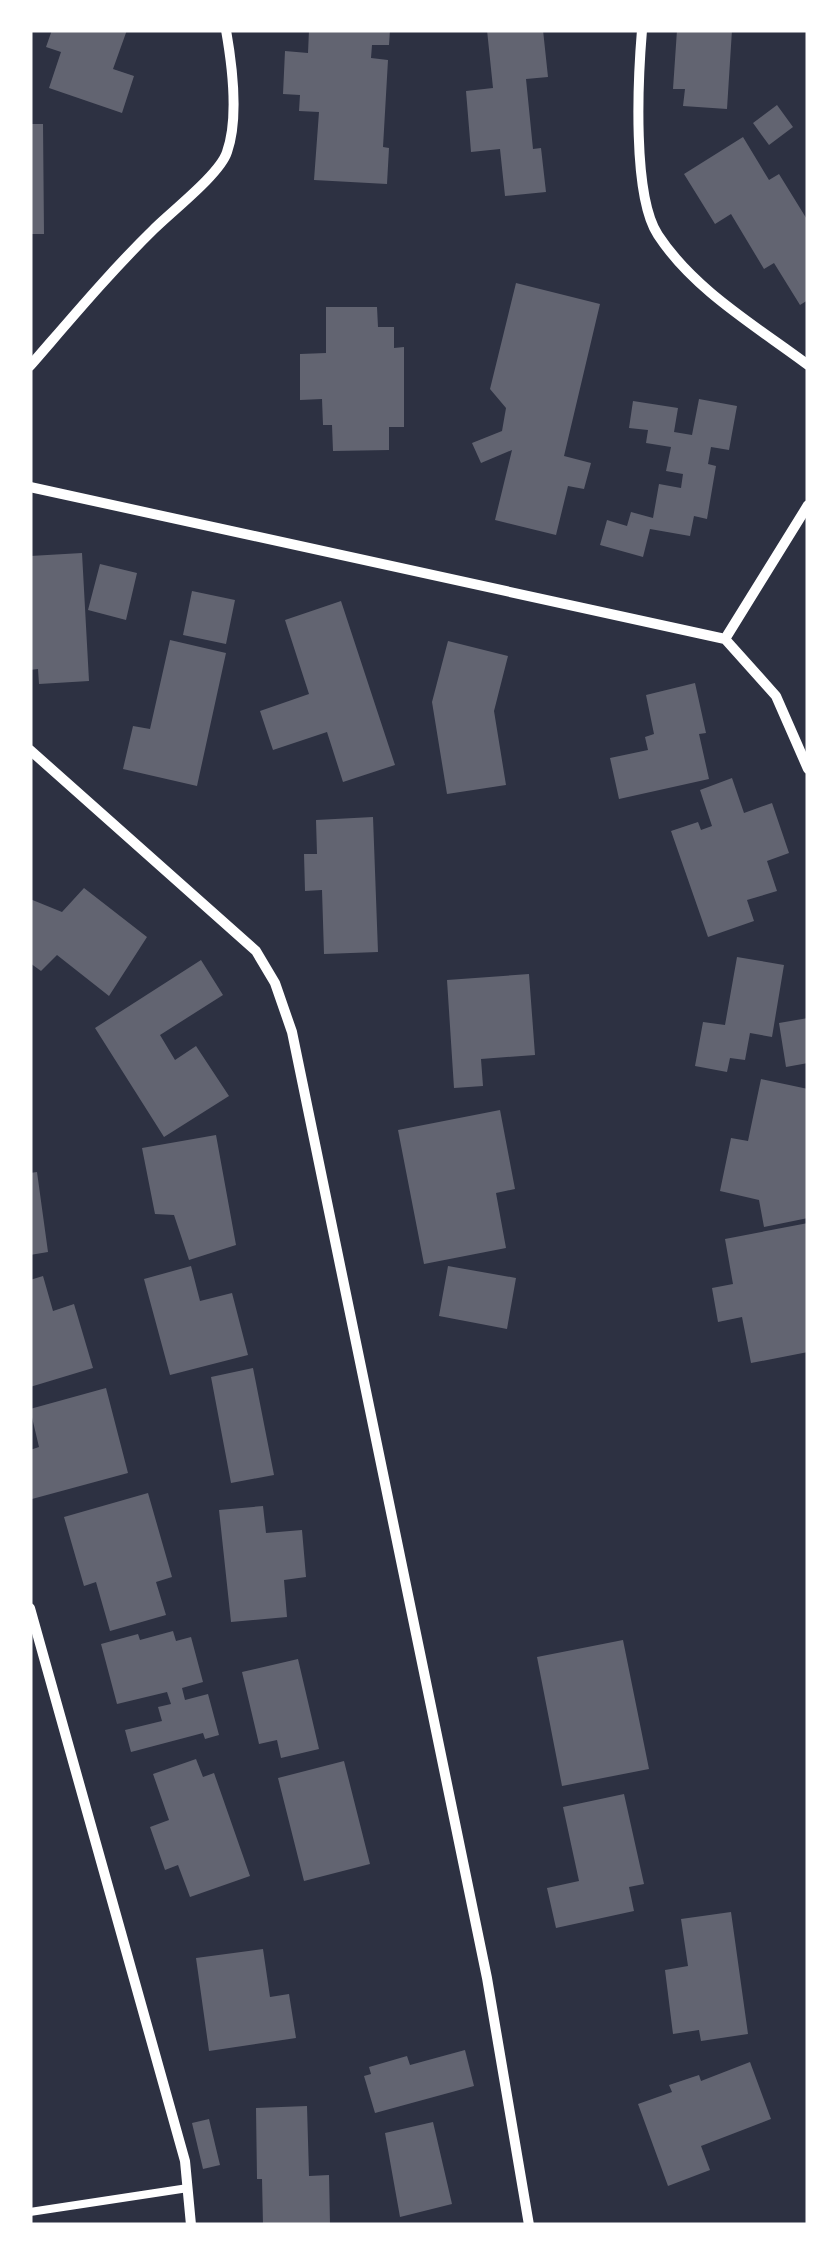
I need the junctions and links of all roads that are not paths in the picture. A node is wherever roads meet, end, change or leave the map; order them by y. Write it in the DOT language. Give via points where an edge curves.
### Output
graph roads {
  1 [pos="226,30"];
  2 [pos="642,30"];
  3 [pos="808,365"];
  4 [pos="30,366"];
  5 [pos="30,487"];
  6 [pos="808,505"];
  7 [pos="725,639"];
  8 [pos="30,750"];
  9 [pos="808,769"];
  10 [pos="30,1608"];
  11 [pos="188,2188"];
  12 [pos="30,2212"];
  13 [pos="192,2225"];
  14 [pos="529,2225"];
  1 -- 4 [label="street" via="232,64 227,154"];
  2 -- 3 [label="street" via="641,166 656,233 708,290"];
  5 -- 7 [label="street"];
  6 -- 7 [label="street"];
  7 -- 9 [label="street" via="776,696"];
  8 -- 14 [label="street" via="256,951 292,1032 483,1959"];
  10 -- 11 [label="street"];
  11 -- 12 [label="lane"];
  11 -- 13 [label="street"];
}
